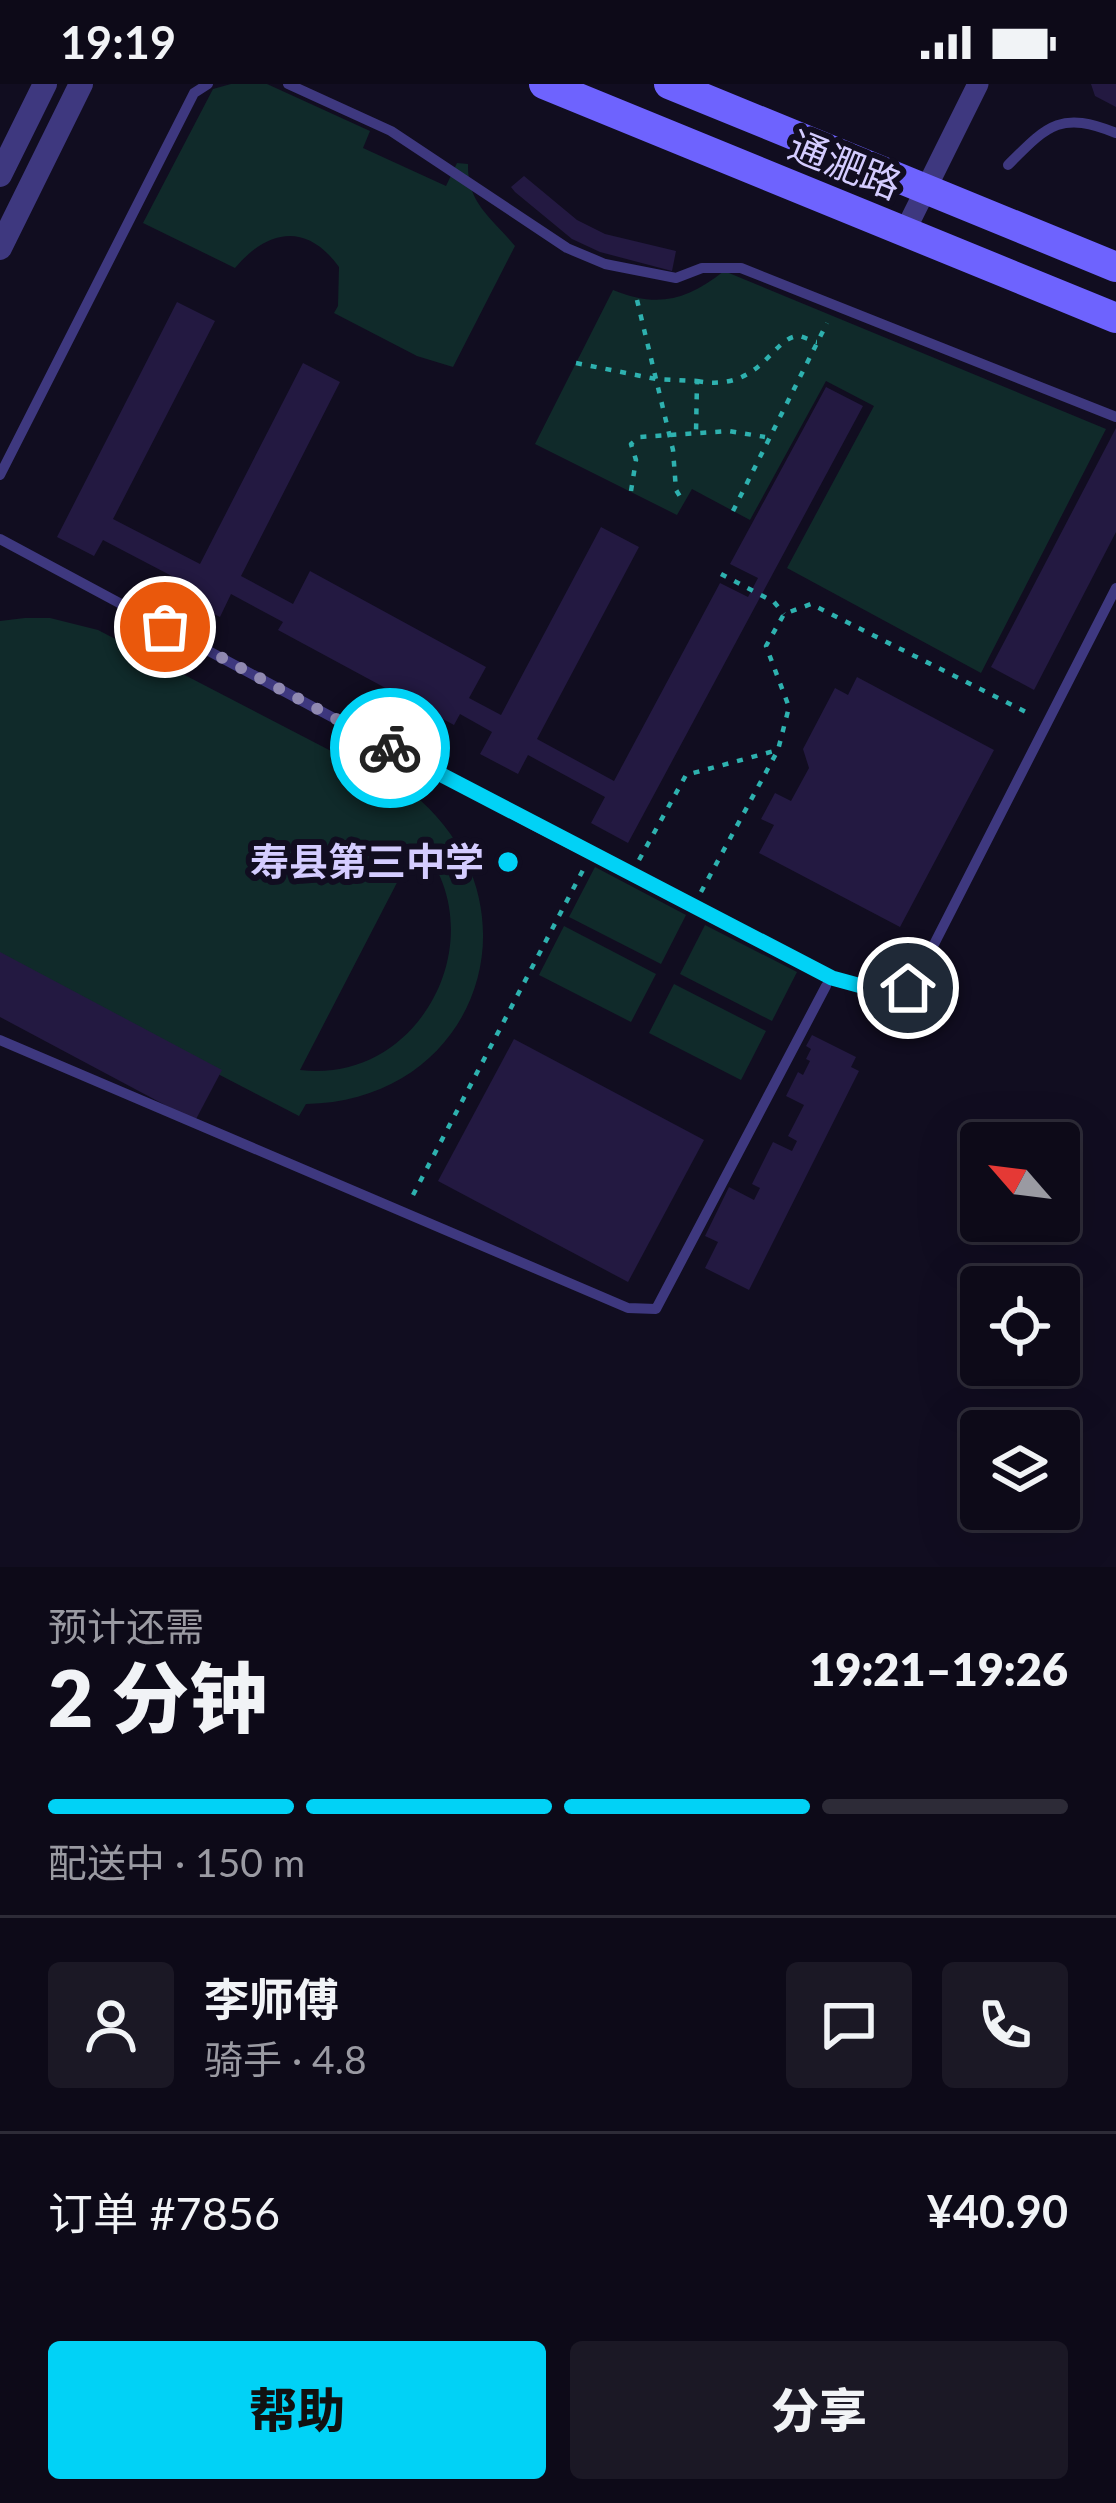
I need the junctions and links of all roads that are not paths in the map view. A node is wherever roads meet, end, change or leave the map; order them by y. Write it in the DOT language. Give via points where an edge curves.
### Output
graph roads {
  1 [pos="45,84"];
  2 [pos="80,84"];
  3 [pos="208,84"];
  4 [pos="289,84"];
  5 [pos="544,84"];
  6 [pos="669,84"];
  7 [pos="978,84"];
  8 [pos="1116,133"];
  9 [pos="1008,165"];
  10 [pos="0,175"];
  11 [pos="925,190"];
  12 [pos="905,231"];
  13 [pos="0,248"];
  14 [pos="1116,267"];
  15 [pos="1116,318"];
  16 [pos="1116,417"];
  17 [pos="0,475"];
  18 [pos="0,539"];
  19 [pos="1116,588"];
  20 [pos="826,986"];
  21 [pos="0,1040"];
  1 -- 10 [label="street"];
  2 -- 13 [label="street"];
  3 -- 17 [label="lane" via="194,93"];
  4 -- 16 [label="lane" via="391,131 567,248 605,264 676,278 741,268"];
  5 -- 12 [label="main road, 通淝路"];
  6 -- 11 [label="main road, 通淝路"];
  7 -- 11 [label="street"];
  8 -- 9 [label="lane" via="1070,120 1045,127"];
  11 -- 12 [label="street"];
  11 -- 14 [label="main road, 通淝路"];
  12 -- 15 [label="main road, 通淝路"];
  18 -- 19 [label="lane" via="693,907 858,988 887,993 908,988 927,958"];
  20 -- 21 [label="lane" via="656,1309 628,1308"];
}
